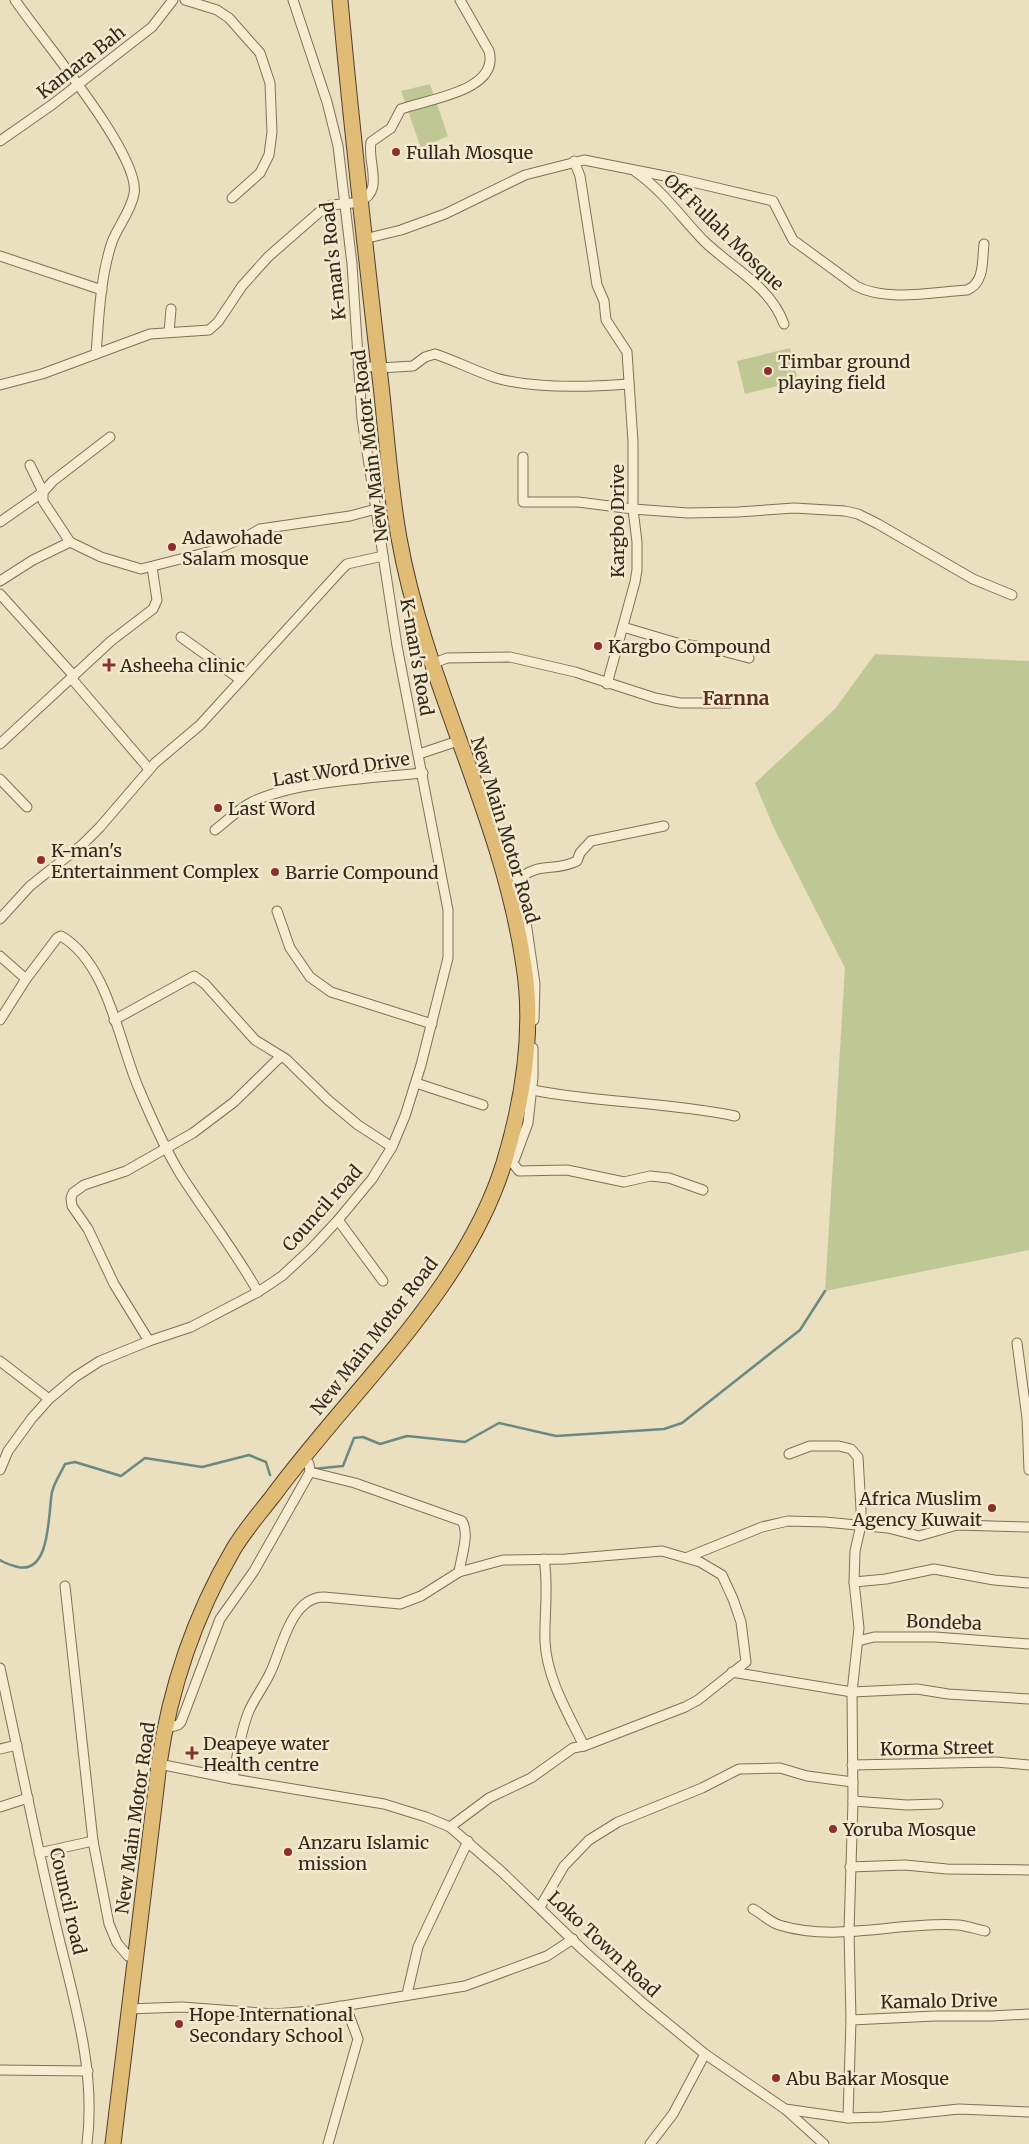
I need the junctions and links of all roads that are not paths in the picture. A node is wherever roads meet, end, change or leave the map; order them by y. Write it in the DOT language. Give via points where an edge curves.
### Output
graph roads {
  1 [pos="15,0"];
  2 [pos="173,0"];
  3 [pos="185,0"];
  4 [pos="293,0"];
  5 [pos="332,0"];
  6 [pos="340,0"];
  7 [pos="460,0"];
  8 [pos="77,85"];
  9 [pos="0,141"];
  10 [pos="574,161"];
  11 [pos="633,169"];
  12 [pos="232,198"];
  13 [pos="352,203"];
  14 [pos="364,239"];
  15 [pos="984,244"];
  16 [pos="0,256"];
  17 [pos="102,290"];
  18 [pos="171,310"];
  19 [pos="784,324"];
  20 [pos="169,332"];
  21 [pos="96,354"];
  22 [pos="369,367"];
  23 [pos="629,384"];
  24 [pos="0,385"];
  25 [pos="110,437"];
  26 [pos="522,457"];
  27 [pos="30,465"];
  28 [pos="43,492"];
  29 [pos="376,509"];
  30 [pos="632,509"];
  31 [pos="0,522"];
  32 [pos="70,542"];
  33 [pos="384,556"];
  34 [pos="152,567"];
  35 [pos="0,581"];
  36 [pos="0,594"];
  37 [pos="1012,595"];
  38 [pos="623,627"];
  39 [pos="180,637"];
  40 [pos="748,658"];
  41 [pos="432,664"];
  42 [pos="73,678"];
  43 [pos="241,680"];
  44 [pos="607,684"];
  45 [pos="729,703"];
  46 [pos="0,743"];
  47 [pos="452,743"];
  48 [pos="419,754"];
  49 [pos="149,769"];
  50 [pos="423,773"];
  51 [pos="0,779"];
  52 [pos="27,807"];
  53 [pos="431,819"];
  54 [pos="664,826"];
  55 [pos="215,830"];
  56 [pos="512,898"];
  57 [pos="277,911"];
  58 [pos="0,919"];
  59 [pos="0,956"];
  60 [pos="26,979"];
  61 [pos="0,1020"];
  62 [pos="114,1020"];
  63 [pos="432,1024"];
  64 [pos="282,1057"];
  65 [pos="416,1083"];
  66 [pos="532,1090"];
  67 [pos="483,1105"];
  68 [pos="735,1116"];
  69 [pos="392,1147"];
  70 [pos="167,1148"];
  71 [pos="508,1162"];
  72 [pos="703,1190"];
  73 [pos="338,1220"];
  74 [pos="383,1281"];
  75 [pos="258,1292"];
  76 [pos="149,1341"];
  77 [pos="1017,1343"];
  78 [pos="0,1361"];
  79 [pos="49,1399"];
  80 [pos="0,1446"];
  81 [pos="8,1451"];
  82 [pos="789,1454"];
  83 [pos="303,1455"];
  84 [pos="0,1470"];
  85 [pos="1029,1470"];
  86 [pos="310,1472"];
  87 [pos="860,1526"];
  88 [pos="1029,1527"];
  89 [pos="688,1558"];
  90 [pos="544,1559"];
  91 [pos="459,1572"];
  92 [pos="854,1582"];
  93 [pos="1029,1583"];
  94 [pos="65,1586"];
  95 [pos="858,1641"];
  96 [pos="1029,1644"];
  97 [pos="0,1668"];
  98 [pos="732,1672"];
  99 [pos="852,1692"];
  100 [pos="1029,1699"];
  101 [pos="164,1729"];
  102 [pos="17,1745"];
  103 [pos="584,1746"];
  104 [pos="0,1749"];
  105 [pos="158,1764"];
  106 [pos="1026,1764"];
  107 [pos="852,1765"];
  108 [pos="233,1779"];
  109 [pos="853,1782"];
  110 [pos="28,1798"];
  111 [pos="853,1802"];
  112 [pos="938,1804"];
  113 [pos="0,1807"];
  114 [pos="450,1827"];
  115 [pos="93,1841"];
  116 [pos="468,1841"];
  117 [pos="39,1853"];
  118 [pos="850,1867"];
  119 [pos="1029,1870"];
  120 [pos="540,1907"];
  121 [pos="753,1909"];
  122 [pos="848,1931"];
  123 [pos="984,1931"];
  124 [pos="572,1939"];
  125 [pos="128,1956"];
  126 [pos="407,1994"];
  127 [pos="340,2006"];
  128 [pos="128,2009"];
  129 [pos="1029,2014"];
  130 [pos="851,2020"];
  131 [pos="704,2054"];
  132 [pos="0,2070"];
  133 [pos="88,2071"];
  134 [pos="785,2109"];
  135 [pos="1029,2112"];
  136 [pos="848,2118"];
  137 [pos="87,2144"];
  138 [pos="104,2144"];
  139 [pos="113,2144"];
  140 [pos="328,2144"];
  141 [pos="650,2144"];
  142 [pos="824,2144"];
  1 -- 8 [label="street"];
  2 -- 8 [label="street, Kamara Bah" via="152,27"];
  3 -- 12 [label="street" via="218,10 229,18 260,53 270,83 272,132 269,155 260,173"];
  4 -- 13 [label="street, K-man's Road" via="334,123"];
  5 -- 13 [label="highway, New Main Motor Road"];
  6 -- 13 [label="highway, New Main Motor Road"];
  7 -- 13 [label="street" via="489,51 489,70 479,81 458,91 402,109 391,128 371,142 373,188 370,195"];
  8 -- 9 [label="street, Kamara Bah"];
  8 -- 17 [label="street" via="121,149 133,175 132,201 112,242"];
  10 -- 11 [label="street, Off Fullah Mosque" via="592,160"];
  10 -- 14 [label="street, Off Fullah Mosque" via="525,175 426,222"];
  10 -- 23 [label="street, Kargbo Drive" via="580,176 597,285 604,300 606,320 627,352"];
  11 -- 15 [label="street, Off Fullah Mosque" via="768,199 776,204 791,236 866,291 898,295 975,287 981,273"];
  11 -- 19 [label="street, Off Fullah Mosque" via="652,184 716,252 762,288 779,310"];
  13 -- 14 [label="highway, New Main Motor Road"];
  13 -- 20 [label="street" via="324,208 268,258 242,286 214,327"];
  13 -- 22 [label="highway, New Main Motor Road" via="358,290"];
  14 -- 22 [label="highway, New Main Motor Road"];
  16 -- 17 [label="street"];
  17 -- 21 [label="street"];
  18 -- 20 [label="street"];
  20 -- 21 [label="street" via="150,334"];
  21 -- 24 [label="street"];
  22 -- 23 [label="street" via="413,366 435,354 486,375 525,383 592,387"];
  22 -- 29 [label="street, K-man's Road" via="362,419"];
  22 -- 41 [label="highway, New Main Motor Road" via="399,539"];
  22 -- 47 [label="highway, New Main Motor Road" via="392,539 409,617"];
  23 -- 30 [label="street, Kargbo Drive" via="633,442"];
  25 -- 28 [label="street"];
  26 -- 30 [label="street" via="523,502 578,502"];
  27 -- 28 [label="street"];
  28 -- 31 [label="street"];
  28 -- 32 [label="street" via="42,501"];
  29 -- 33 [label="street, K-man's Road"];
  29 -- 34 [label="street" via="260,529 212,551"];
  30 -- 37 [label="street" via="718,513 805,508 858,514 973,578"];
  30 -- 38 [label="street, Kargbo Drive" via="636,526 637,570"];
  32 -- 34 [label="street" via="134,568"];
  32 -- 35 [label="street"];
  33 -- 43 [label="street" via="347,564"];
  33 -- 48 [label="street, K-man's Road"];
  34 -- 42 [label="street" via="156,604"];
  36 -- 42 [label="street"];
  38 -- 40 [label="street" via="677,643"];
  38 -- 44 [label="street, Kargbo Drive"];
  39 -- 43 [label="street"];
  41 -- 44 [label="street" via="447,658 510,657 575,672"];
  41 -- 56 [label="highway, New Main Motor Road"];
  42 -- 46 [label="street"];
  42 -- 49 [label="street"];
  43 -- 49 [label="street" via="200,725"];
  44 -- 45 [label="street" via="665,701"];
  47 -- 48 [label="street"];
  47 -- 125 [label="highway, New Main Motor Road" via="504,898 517,969 520,1016 516,1075 496,1162 474,1217 432,1285 258,1504 230,1542 201,1597 176,1656 157,1729"];
  48 -- 50 [label="street, K-man's Road"];
  49 -- 58 [label="street" via="100,827 30,886"];
  50 -- 53 [label="street, K-man's Road"];
  50 -- 55 [label="street, Last Word Drive" via="328,783 273,794 242,808"];
  51 -- 52 [label="street"];
  53 -- 63 [label="street, Council road" via="448,910 448,958"];
  54 -- 56 [label="street" via="591,841 577,861 526,874 515,882"];
  56 -- 66 [label="street" via="525,915 535,984"];
  56 -- 71 [label="highway, New Main Motor Road" via="525,967 528,1016 524,1075"];
  57 -- 63 [label="street" via="290,948 310,977 331,992"];
  59 -- 60 [label="street"];
  60 -- 61 [label="street"];
  60 -- 62 [label="street" via="61,936 85,957 100,982"];
  62 -- 64 [label="street" via="194,976 255,1040"];
  62 -- 70 [label="street" via="138,1089"];
  63 -- 65 [label="street, Council road"];
  64 -- 69 [label="street" via="358,1125"];
  64 -- 70 [label="street" via="234,1102"];
  65 -- 67 [label="street"];
  65 -- 69 [label="street, Council road"];
  66 -- 68 [label="street" via="699,1108"];
  66 -- 71 [label="street" via="528,1123 515,1158"];
  69 -- 73 [label="street, Council road" via="372,1179"];
  70 -- 75 [label="street"];
  70 -- 76 [label="street" via="126,1171 84,1185 71,1198 72,1206 88,1229 114,1284"];
  71 -- 72 [label="street" via="519,1171 567,1170 624,1182 650,1176 669,1178"];
  71 -- 83 [label="highway, New Main Motor Road" via="482,1220 441,1287"];
  73 -- 74 [label="street"];
  73 -- 75 [label="street, Council road" via="311,1250"];
  75 -- 76 [label="street, Council road" via="191,1328"];
  76 -- 79 [label="street, Council road" via="91,1366"];
  77 -- 85 [label="street" via="1028,1418"];
  78 -- 79 [label="street"];
  79 -- 81 [label="street, Council road"];
  80 -- 81 [label="street"];
  81 -- 84 [label="street, Council road"];
  82 -- 87 [label="street" via="810,1446 839,1446 856,1451"];
  83 -- 86 [label="street" via="310,1464"];
  83 -- 101 [label="highway, New Main Motor Road" via="235,1546 207,1600 183,1659"];
  86 -- 91 [label="street" via="355,1483 462,1521 465,1541"];
  86 -- 101 [label="street" via="254,1571 220,1619 181,1722"];
  87 -- 88 [label="street" via="919,1536 957,1525"];
  87 -- 89 [label="street" via="778,1522"];
  87 -- 92 [label="street"];
  89 -- 90 [label="street" via="662,1551"];
  89 -- 98 [label="street" via="722,1575 733,1598 741,1622 746,1662"];
  90 -- 91 [label="street" via="503,1560"];
  90 -- 103 [label="street" via="548,1578 547,1657 552,1679"];
  91 -- 108 [label="street" via="421,1596 400,1604 316,1597 303,1607 289,1625 271,1672 249,1711"];
  92 -- 93 [label="street" via="934,1569"];
  92 -- 95 [label="street"];
  94 -- 115 [label="street"];
  95 -- 96 [label="street, Bondeba" via="874,1637 935,1637"];
  95 -- 99 [label="street"];
  97 -- 102 [label="street, Council road"];
  98 -- 99 [label="street"];
  98 -- 103 [label="street" via="698,1700"];
  99 -- 100 [label="street" via="918,1689"];
  99 -- 107 [label="street"];
  101 -- 105 [label="highway, New Main Motor Road"];
  102 -- 104 [label="street"];
  102 -- 110 [label="street, Council road"];
  103 -- 114 [label="street" via="573,1748 531,1778 489,1798"];
  105 -- 108 [label="street, Loko Town Road"];
  105 -- 128 [label="highway, New Main Motor Road"];
  106 -- 107 [label="street, Korma Street"];
  107 -- 109 [label="street"];
  108 -- 114 [label="street, Loko Town Road" via="384,1804"];
  109 -- 111 [label="street"];
  109 -- 120 [label="street" via="808,1776 780,1768 739,1769 702,1788 618,1822 589,1840 564,1866"];
  110 -- 113 [label="street"];
  110 -- 117 [label="street, Council road"];
  111 -- 112 [label="street"];
  111 -- 118 [label="street"];
  114 -- 116 [label="street, Loko Town Road"];
  115 -- 117 [label="street"];
  115 -- 125 [label="street" via="109,1924 117,1943"];
  116 -- 120 [label="street, Loko Town Road"];
  116 -- 126 [label="street" via="418,1947"];
  117 -- 133 [label="street, Council road" via="80,2023"];
  118 -- 119 [label="street" via="905,1865"];
  118 -- 122 [label="street"];
  120 -- 124 [label="street, Loko Town Road"];
  121 -- 122 [label="street" via="774,1923 788,1927"];
  122 -- 123 [label="street" via="945,1925"];
  122 -- 130 [label="street"];
  124 -- 126 [label="street" via="547,1956 484,1980 466,1986"];
  124 -- 131 [label="street, Loko Town Road"];
  125 -- 138 [label="highway, New Main Motor Road"];
  126 -- 127 [label="street"];
  127 -- 128 [label="street" via="274,2014 182,2007"];
  127 -- 140 [label="street" via="349,2015 358,2039"];
  128 -- 139 [label="highway, New Main Motor Road"];
  129 -- 130 [label="street, Kamalo Drive"];
  130 -- 136 [label="street"];
  131 -- 134 [label="street, Loko Town Road"];
  131 -- 141 [label="street" via="673,2114"];
  132 -- 133 [label="street"];
  133 -- 137 [label="street, Council road"];
  134 -- 136 [label="street, Loko Town Road"];
  134 -- 142 [label="street"];
  135 -- 136 [label="street, Loko Town Road" via="958,2109"];
}
